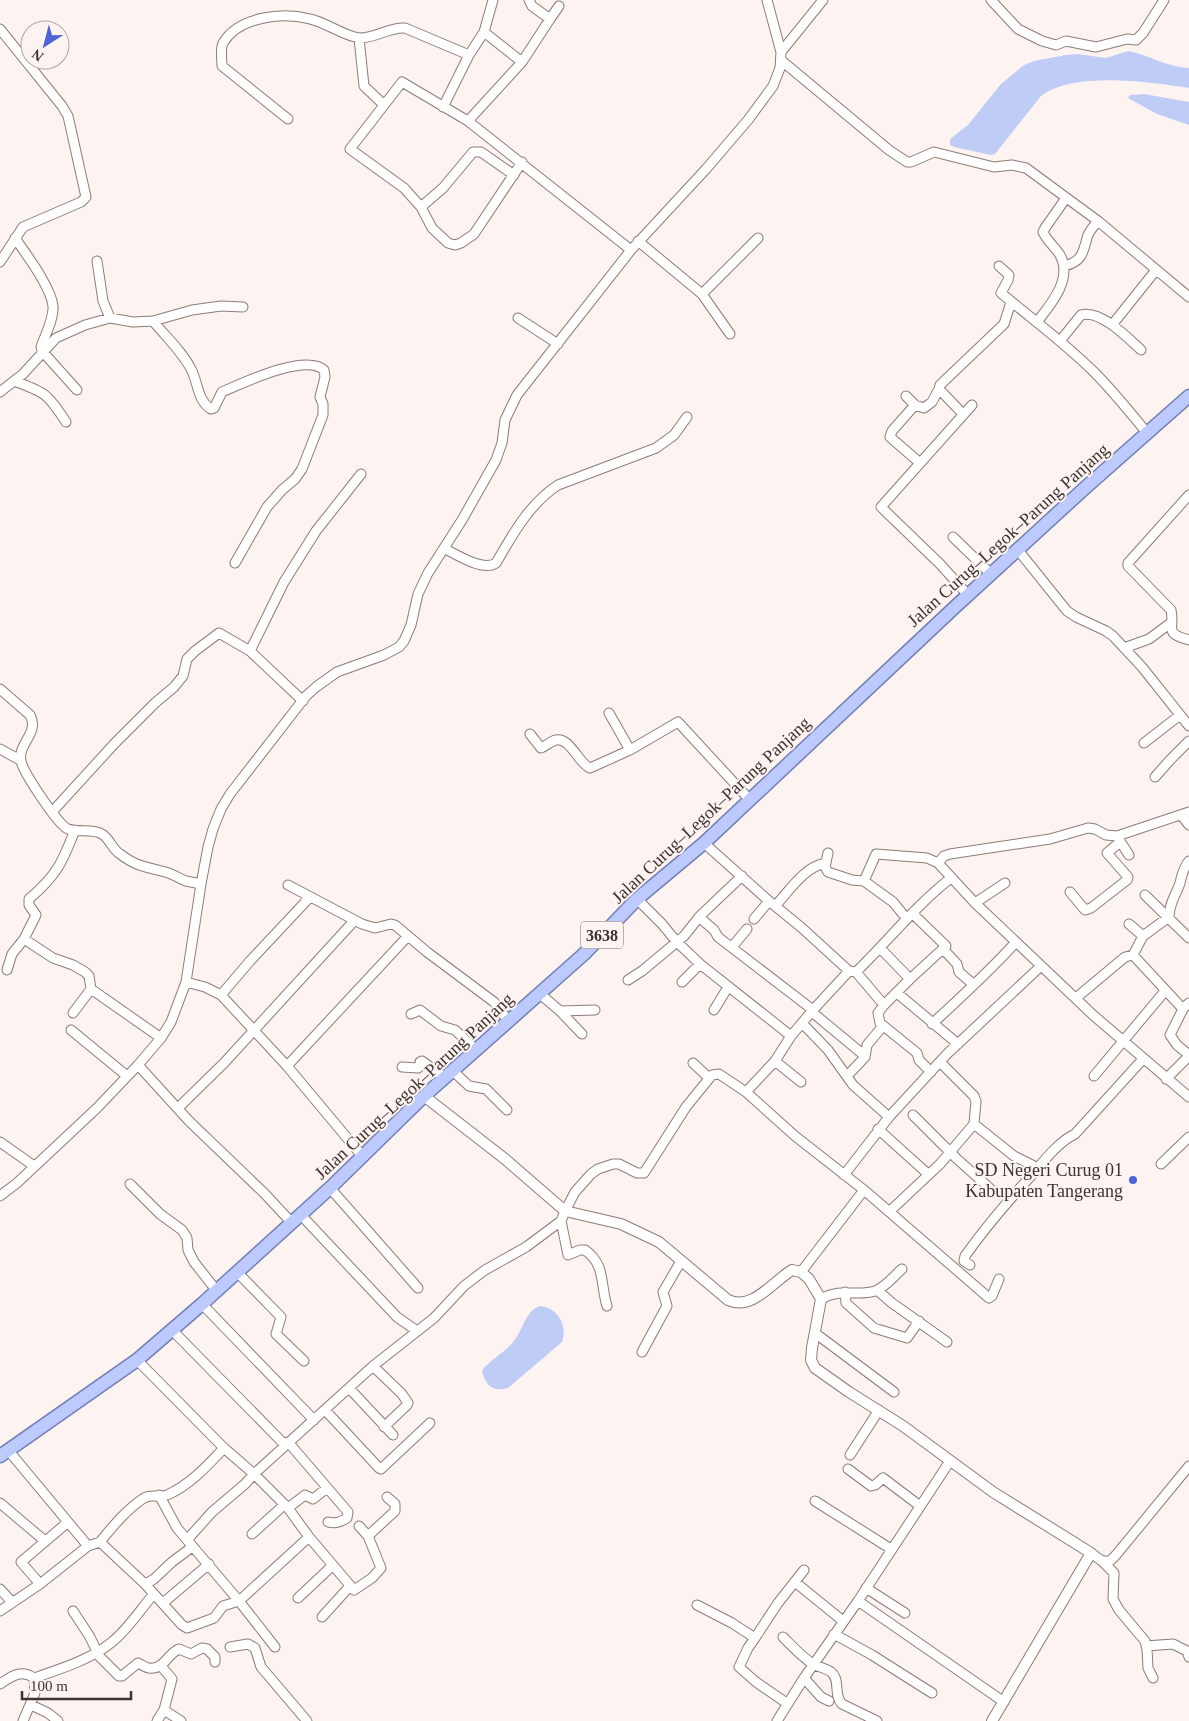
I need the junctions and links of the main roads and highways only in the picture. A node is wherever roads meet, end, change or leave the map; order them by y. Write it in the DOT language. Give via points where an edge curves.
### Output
graph roads {
  1 [pos="1189,396"];
  2 [pos="4,1453"];
  1 -- 2 [label="main road, Jalan Curug–Legok–Parung Panjang / 3638" via="990,574 704,843 636,899 584,954 424,1096 330,1188 202,1304 137,1360"];
}
